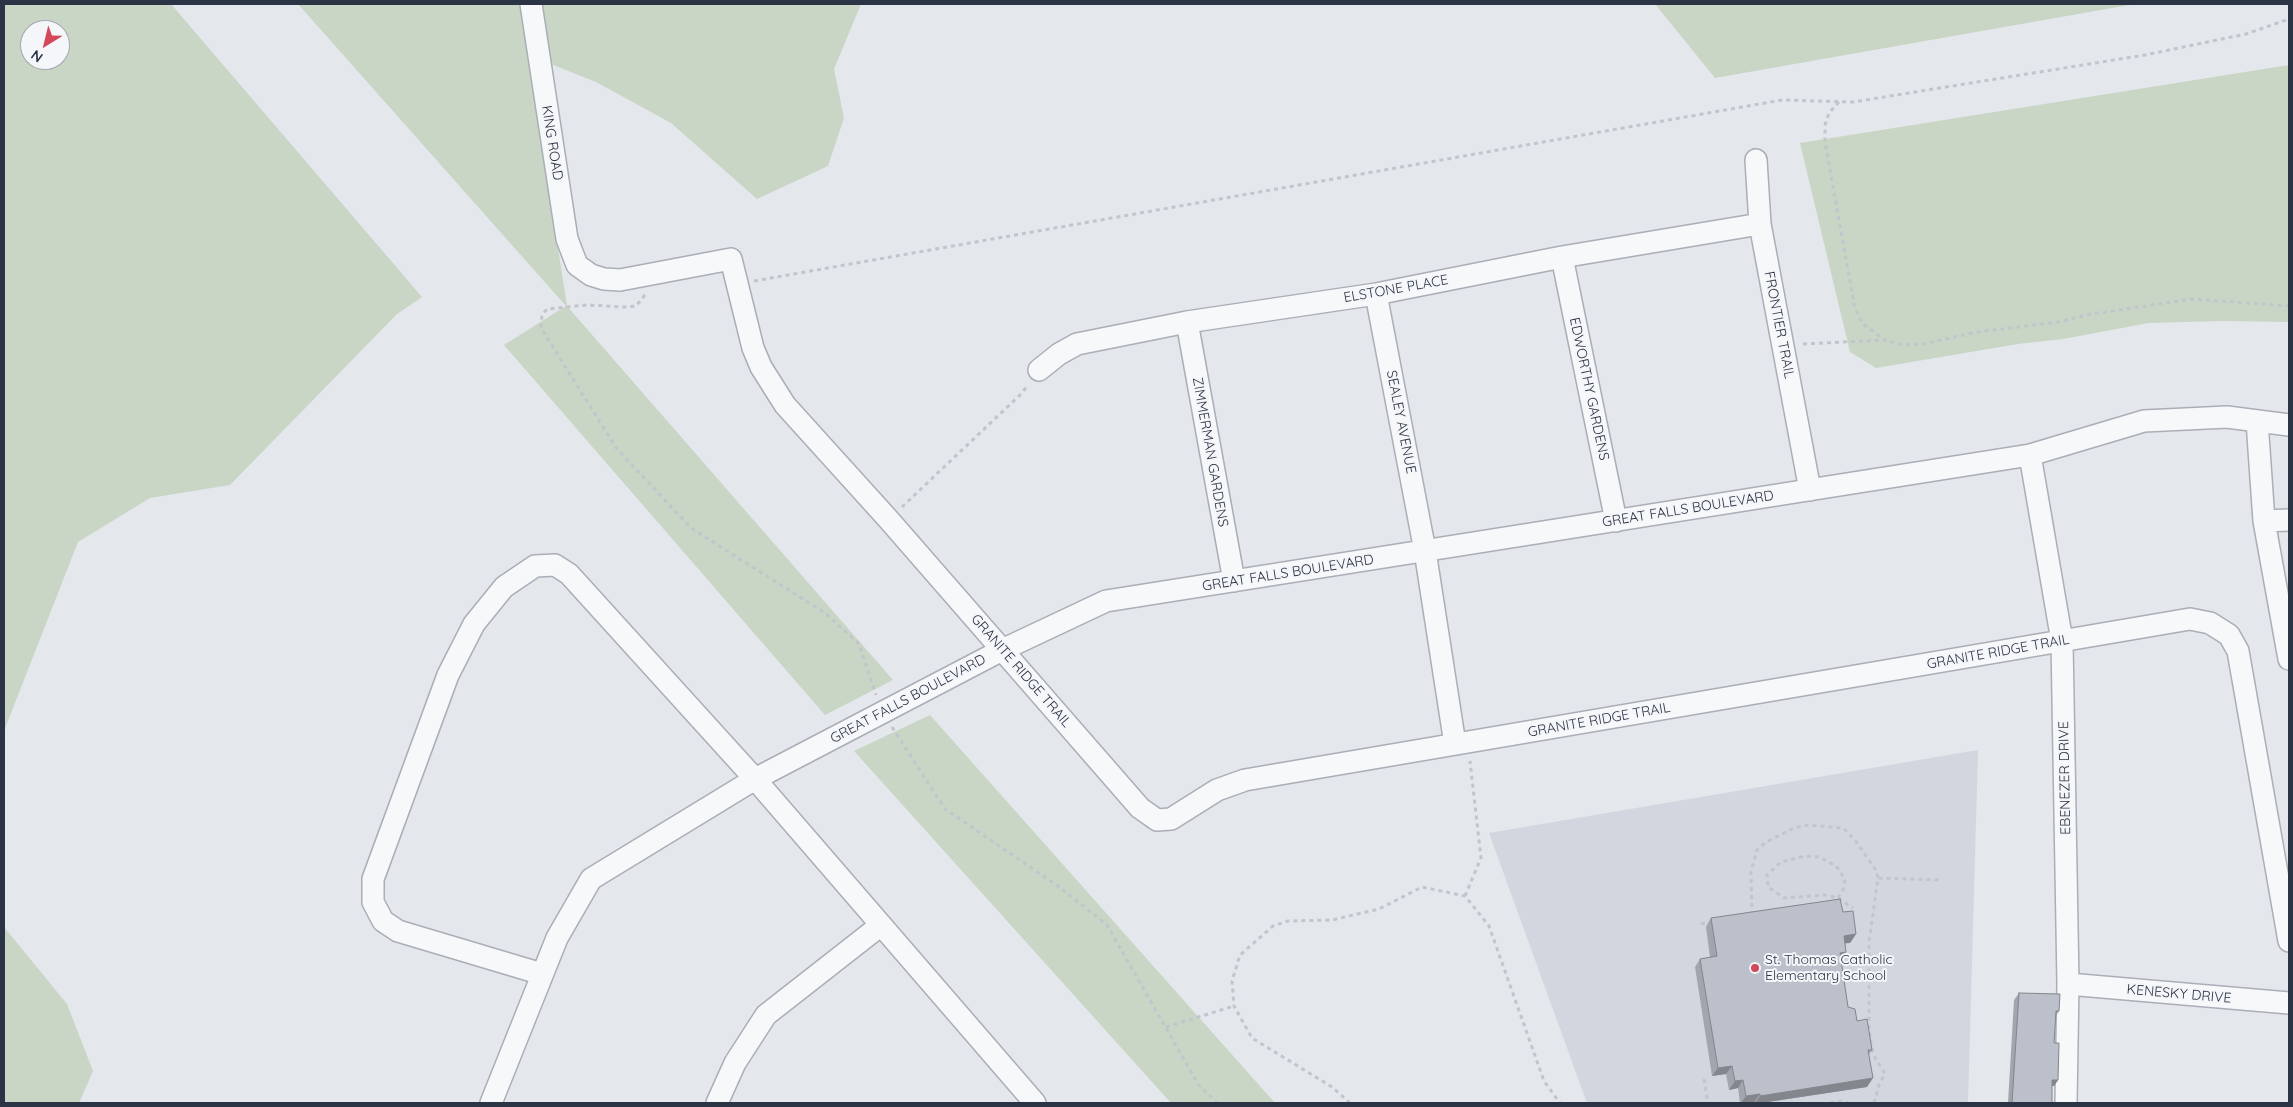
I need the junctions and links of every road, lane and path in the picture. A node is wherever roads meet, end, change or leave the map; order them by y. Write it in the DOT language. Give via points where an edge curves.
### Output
graph roads {
  1 [pos="531,4"];
  2 [pos="2289,19"];
  3 [pos="1840,101"];
  4 [pos="1756,160"];
  5 [pos="1760,224"];
  6 [pos="1562,257"];
  7 [pos="664,272"];
  8 [pos="751,282"];
  9 [pos="1376,294"];
  10 [pos="2289,306"];
  11 [pos="1187,322"];
  12 [pos="1885,340"];
  13 [pos="1803,344"];
  14 [pos="1039,370"];
  15 [pos="2257,421"];
  16 [pos="2289,425"];
  17 [pos="2030,455"];
  18 [pos="1810,490"];
  19 [pos="889,520"];
  20 [pos="2264,520"];
  21 [pos="2289,520"];
  22 [pos="1616,521"];
  23 [pos="1425,551"];
  24 [pos="1234,581"];
  25 [pos="2062,641"];
  26 [pos="1002,650"];
  27 [pos="2289,659"];
  28 [pos="882,712"];
  29 [pos="1461,743"];
  30 [pos="755,779"];
  31 [pos="1878,878"];
  32 [pos="1939,880"];
  33 [pos="1465,896"];
  34 [pos="1838,898"];
  35 [pos="1853,908"];
  36 [pos="1744,916"];
  37 [pos="1718,921"];
  38 [pos="1701,924"];
  39 [pos="881,925"];
  40 [pos="2289,941"];
  41 [pos="542,974"];
  42 [pos="2068,984"];
  43 [pos="2289,1003"];
  44 [pos="1234,1006"];
  45 [pos="1166,1027"];
  46 [pos="1704,1079"];
  47 [pos="491,1103"];
  48 [pos="717,1103"];
  49 [pos="1035,1103"];
  50 [pos="1217,1103"];
  51 [pos="1350,1103"];
  52 [pos="1560,1103"];
  53 [pos="1708,1103"];
  54 [pos="1830,1103"];
  55 [pos="1849,1103"];
  56 [pos="1874,1103"];
  57 [pos="2066,1103"];
  1 -- 7 [label="street, KING ROAD" via="567,239 577,265 604,279 620,280"];
  2 -- 3 [label="path" via="2246,34 2176,50 1885,98"];
  3 -- 8 [label="path" via="1782,100"];
  3 -- 12 [label="path" via="1829,113 1825,142 1855,309 1863,324"];
  4 -- 5 [label="street, FRONTIER TRAIL"];
  5 -- 6 [label="street, ELSTONE PLACE"];
  5 -- 18 [label="street, FRONTIER TRAIL"];
  6 -- 9 [label="street, ELSTONE PLACE"];
  6 -- 22 [label="street, EDWORTHY GARDENS"];
  7 -- 19 [label="street, GRANITE RIDGE TRAIL" via="731,260 753,348 771,384 785,405"];
  7 -- 28 [label="path" via="636,306 587,305 548,309 542,315 541,328 617,449 691,528 825,613 859,644"];
  9 -- 11 [label="street, ELSTONE PLACE"];
  9 -- 23 [label="street, SEALEY AVENUE"];
  10 -- 12 [label="path" via="2191,299 2059,322 1977,332 1923,344 1903,345"];
  11 -- 14 [label="street, ELSTONE PLACE" via="1077,344"];
  11 -- 24 [label="street, ZIMMERMAN GARDENS"];
  12 -- 13 [label="path"];
  14 -- 19 [label="path" via="1022,394"];
  15 -- 16 [label="street, GREAT FALLS BOULEVARD"];
  15 -- 17 [label="street, GREAT FALLS BOULEVARD" via="2227,417 2144,421"];
  15 -- 20 [label="street"];
  17 -- 18 [label="street, GREAT FALLS BOULEVARD"];
  17 -- 25 [label="street, EBENEZER DRIVE"];
  18 -- 22 [label="street, GREAT FALLS BOULEVARD"];
  19 -- 26 [label="street, GRANITE RIDGE TRAIL"];
  20 -- 21 [label="street"];
  20 -- 27 [label="street"];
  22 -- 23 [label="street, GREAT FALLS BOULEVARD"];
  23 -- 24 [label="street, GREAT FALLS BOULEVARD"];
  23 -- 29 [label="street"];
  24 -- 26 [label="street, GREAT FALLS BOULEVARD" via="1106,601"];
  25 -- 29 [label="street, GRANITE RIDGE TRAIL"];
  25 -- 40 [label="street, GRANITE RIDGE TRAIL" via="2190,619 2210,623 2229,635 2238,651"];
  25 -- 42 [label="street, EBENEZER DRIVE"];
  26 -- 28 [label="street, GREAT FALLS BOULEVARD"];
  26 -- 29 [label="street, GRANITE RIDGE TRAIL" via="1140,808 1157,820 1171,819 1217,790 1245,780"];
  28 -- 30 [label="street, GREAT FALLS BOULEVARD"];
  28 -- 45 [label="path" via="946,809 1058,886 1107,925"];
  29 -- 33 [label="path" via="1481,858"];
  30 -- 39 [label="street"];
  30 -- 41 [label="street, GREAT FALLS BOULEVARD" via="591,879 557,938"];
  30 -- 41 [label="street" via="569,574 554,565 535,566 504,587 474,624 448,675 373,879 374,902 383,921 398,931"];
  31 -- 32 [label="path"];
  31 -- 36 [label="path" via="1876,870 1843,828 1808,825 1794,828 1766,842 1758,850 1751,872 1752,915"];
  31 -- 56 [label="path" via="1869,942 1870,1030 1873,1054 1885,1074"];
  33 -- 44 [label="path" via="1422,887 1379,908 1332,920 1288,921 1273,926 1240,955 1232,981"];
  33 -- 52 [label="path" via="1489,926 1544,1081"];
  34 -- 34 [label="path" via="1825,895 1784,898 1768,887 1767,875 1781,862 1805,856 1819,857 1836,866 1845,879"];
  34 -- 35 [label="path"];
  37 -- 38 [label="path"];
  39 -- 48 [label="street" via="766,1015 735,1063"];
  39 -- 49 [label="street"];
  41 -- 47 [label="street, GREAT FALLS BOULEVARD"];
  42 -- 43 [label="street, KENESKY DRIVE"];
  42 -- 57 [label="street, EBENEZER DRIVE"];
  44 -- 45 [label="path"];
  44 -- 51 [label="path" via="1252,1038 1332,1087"];
  45 -- 50 [label="path" via="1198,1084"];
  46 -- 53 [label="path"];
  54 -- 55 [label="path"];
}
